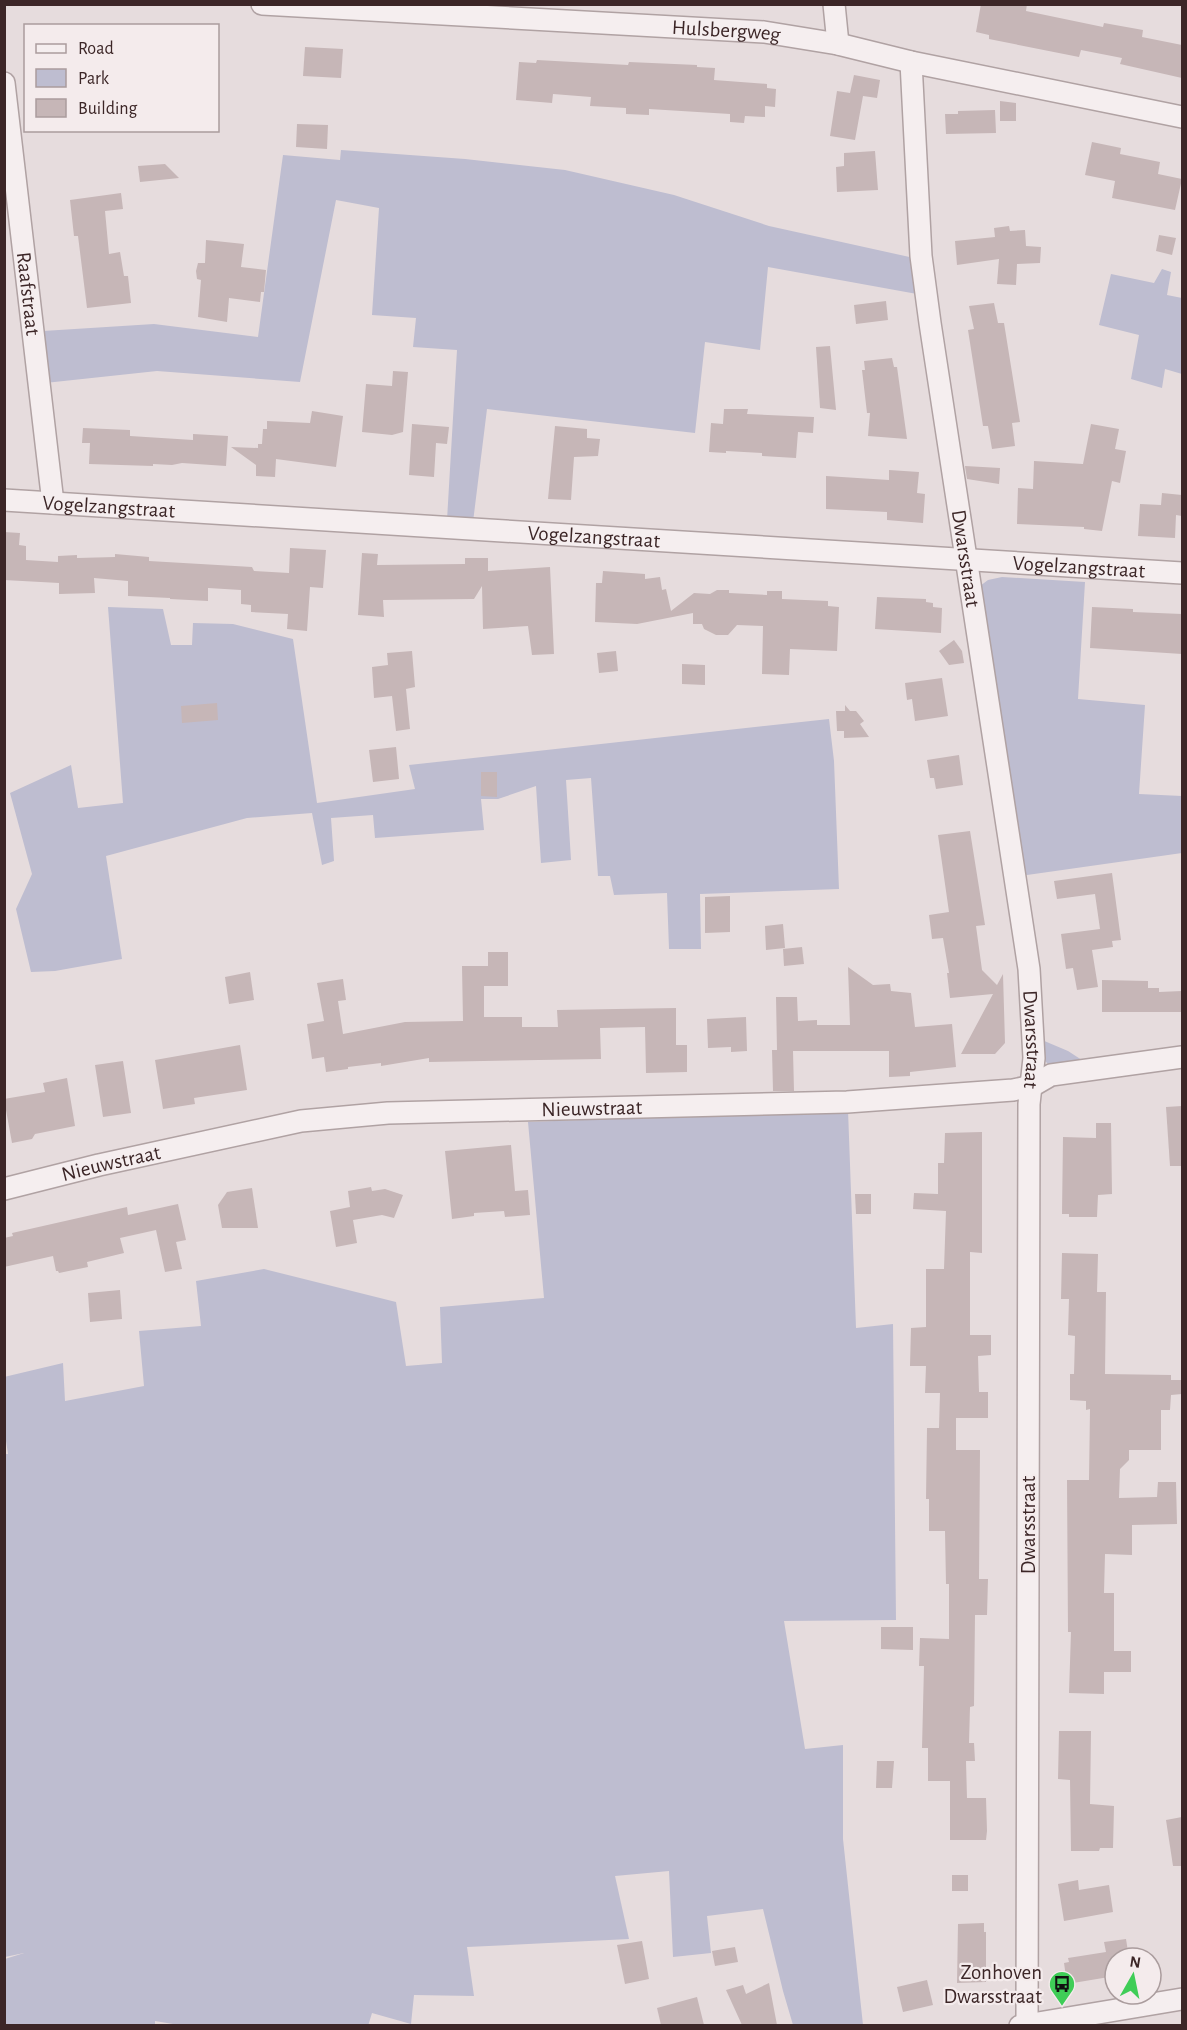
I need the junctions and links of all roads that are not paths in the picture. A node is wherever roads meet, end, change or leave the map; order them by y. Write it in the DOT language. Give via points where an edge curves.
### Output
graph roads {
  1 [pos="262,4"];
  2 [pos="834,4"];
  3 [pos="838,44"];
  4 [pos="911,62"];
  5 [pos="4,82"];
  6 [pos="1182,117"];
  7 [pos="4,500"];
  8 [pos="53,503"];
  9 [pos="967,561"];
  10 [pos="1182,573"];
  11 [pos="1182,1056"];
  12 [pos="1032,1086"];
  13 [pos="4,1188"];
  14 [pos="1182,1999"];
  15 [pos="1023,2025"];
  1 -- 3 [label="street, Hulsbergweg" via="764,32"];
  2 -- 3 [label="street"];
  3 -- 4 [label="street, Hulsbergweg"];
  4 -- 6 [label="street, Hulsbergweg"];
  4 -- 9 [label="street, Dwarsstraat" via="921,256"];
  5 -- 8 [label="street, Raafstraat"];
  7 -- 8 [label="street, Vogelzangstraat"];
  8 -- 9 [label="street, Vogelzangstraat"];
  9 -- 10 [label="street, Vogelzangstraat"];
  9 -- 12 [label="street, Dwarsstraat" via="1029,969"];
  11 -- 12 [label="street, Nieuwstraat" via="1051,1076"];
  12 -- 13 [label="street, Nieuwstraat" via="847,1102 388,1113 301,1121"];
  12 -- 15 [label="street, Dwarsstraat"];
  14 -- 15 [label="street"];
}
